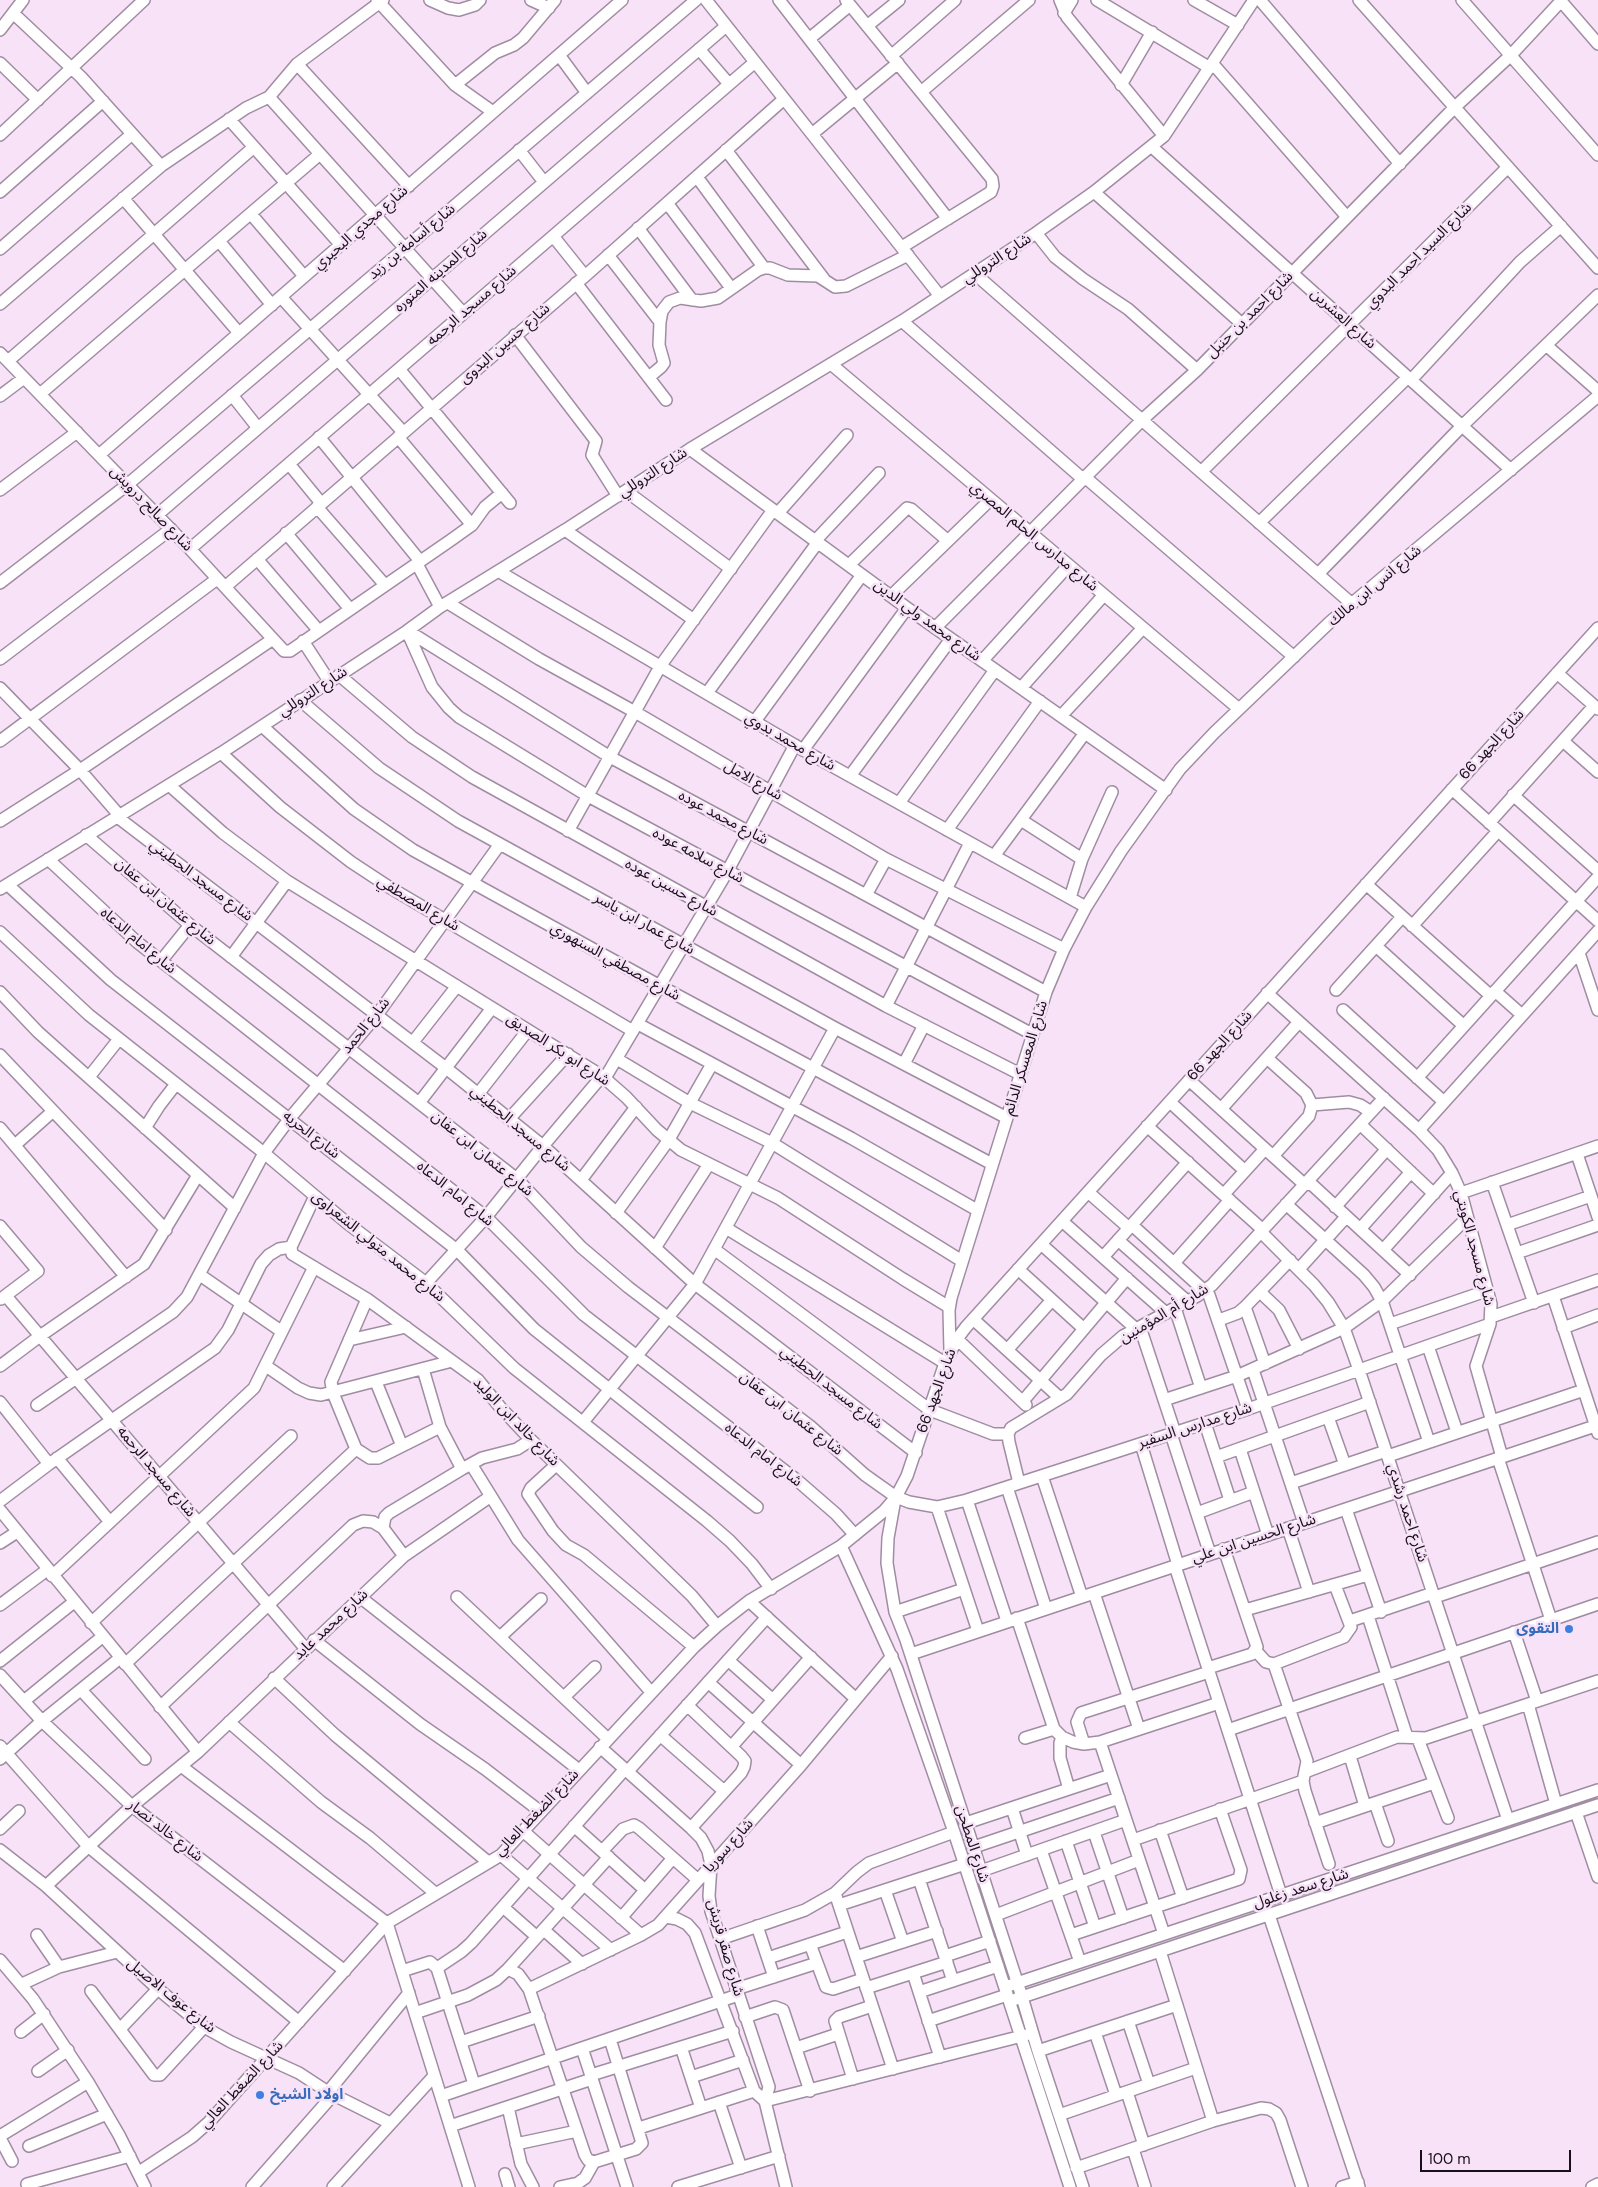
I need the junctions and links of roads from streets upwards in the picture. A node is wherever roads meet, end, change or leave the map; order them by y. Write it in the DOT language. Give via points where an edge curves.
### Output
graph roads {
  1 [pos="23,0"];
  2 [pos="144,0"];
  3 [pos="430,0"];
  4 [pos="480,0"];
  5 [pos="531,0"];
  6 [pos="622,0"];
  7 [pos="696,0"];
  8 [pos="706,0"];
  9 [pos="779,0"];
  10 [pos="899,0"];
  11 [pos="955,0"];
  12 [pos="1029,0"];
  13 [pos="1060,0"];
  14 [pos="1072,0"];
  15 [pos="1098,0"];
  16 [pos="1194,0"];
  17 [pos="1254,0"];
  18 [pos="1260,0"];
  19 [pos="1359,0"];
  20 [pos="1462,0"];
  21 [pos="1561,0"];
  22 [pos="380,1"];
  23 [pos="848,2"];
  24 [pos="552,4"];
  25 [pos="13,13"];
  26 [pos="1064,13"];
  27 [pos="1238,25"];
  28 [pos="725,26"];
  29 [pos="867,26"];
  30 [pos="0,29"];
  31 [pos="1152,32"];
  32 [pos="809,39"];
  33 [pos="1598,44"];
  34 [pos="699,49"];
  35 [pos="559,55"];
  36 [pos="1511,55"];
  37 [pos="894,60"];
  38 [pos="755,62"];
  39 [pos="0,63"];
  40 [pos="297,64"];
  41 [pos="1212,66"];
  42 [pos="71,68"];
  43 [pos="729,84"];
  44 [pos="455,85"];
  45 [pos="1121,85"];
  46 [pos="921,92"];
  47 [pos="587,93"];
  48 [pos="269,97"];
  49 [pos="855,98"];
  50 [pos="784,99"];
  51 [pos="38,100"];
  52 [pos="103,101"];
  53 [pos="1455,107"];
  54 [pos="493,112"];
  55 [pos="229,119"];
  56 [pos="2,129"];
  57 [pos="132,134"];
  58 [pos="812,134"];
  59 [pos="1164,136"];
  60 [pos="254,147"];
  61 [pos="1152,147"];
  62 [pos="519,150"];
  63 [pos="726,150"];
  64 [pos="320,154"];
  65 [pos="1598,155"];
  66 [pos="1400,164"];
  67 [pos="161,166"];
  68 [pos="1508,167"];
  69 [pos="697,176"];
  70 [pos="544,182"];
  71 [pos="286,184"];
  72 [pos="408,186"];
  73 [pos="0,192"];
  74 [pos="1094,192"];
  75 [pos="123,198"];
  76 [pos="667,202"];
  77 [pos="251,214"];
  78 [pos="375,215"];
  79 [pos="1347,217"];
  80 [pos="948,219"];
  81 [pos="1561,226"];
  82 [pos="638,228"];
  83 [pos="154,234"];
  84 [pos="1036,234"];
  85 [pos="553,236"];
  86 [pos="219,241"];
  87 [pos="341,245"];
  88 [pos="405,248"];
  89 [pos="0,249"];
  90 [pos="905,251"];
  91 [pos="608,255"];
  92 [pos="764,268"];
  93 [pos="1598,268"];
  94 [pos="185,270"];
  95 [pos="974,273"];
  96 [pos="1292,273"];
  97 [pos="304,276"];
  98 [pos="432,278"];
  99 [pos="824,279"];
  100 [pos="580,280"];
  101 [pos="731,288"];
  102 [pos="1598,294"];
  103 [pos="940,296"];
  104 [pos="692,300"];
  105 [pos="276,301"];
  106 [pos="0,304"];
  107 [pos="463,313"];
  108 [pos="902,321"];
  109 [pos="660,322"];
  110 [pos="1242,324"];
  111 [pos="1350,325"];
  112 [pos="310,329"];
  113 [pos="239,333"];
  114 [pos="515,335"];
  115 [pos="1546,345"];
  116 [pos="4,357"];
  117 [pos="338,360"];
  118 [pos="831,364"];
  119 [pos="399,368"];
  120 [pos="1197,370"];
  121 [pos="648,377"];
  122 [pos="24,378"];
  123 [pos="1410,379"];
  124 [pos="1598,391"];
  125 [pos="40,394"];
  126 [pos="369,394"];
  127 [pos="232,395"];
  128 [pos="0,396"];
  129 [pos="1598,396"];
  130 [pos="666,400"];
  131 [pos="432,408"];
  132 [pos="1142,420"];
  133 [pos="1462,426"];
  134 [pos="258,428"];
  135 [pos="77,432"];
  136 [pos="400,434"];
  137 [pos="847,435"];
  138 [pos="319,438"];
  139 [pos="690,449"];
  140 [pos="99,455"];
  141 [pos="289,464"];
  142 [pos="1511,470"];
  143 [pos="1202,472"];
  144 [pos="879,473"];
  145 [pos="352,477"];
  146 [pos="1085,479"];
  147 [pos="128,484"];
  148 [pos="0,490"];
  149 [pos="502,493"];
  150 [pos="622,493"];
  151 [pos="990,500"];
  152 [pos="510,503"];
  153 [pos="319,505"];
  154 [pos="776,512"];
  155 [pos="157,515"];
  156 [pos="1259,523"];
  157 [pos="472,525"];
  158 [pos="171,529"];
  159 [pos="565,530"];
  160 [pos="1029,533"];
  161 [pos="286,534"];
  162 [pos="948,541"];
  163 [pos="817,542"];
  164 [pos="190,549"];
  165 [pos="257,559"];
  166 [pos="419,562"];
  167 [pos="849,566"];
  168 [pos="1068,566"];
  169 [pos="730,569"];
  170 [pos="498,571"];
  171 [pos="1318,574"];
  172 [pos="862,575"];
  173 [pos="0,583"];
  174 [pos="221,583"];
  175 [pos="385,586"];
  176 [pos="891,596"];
  177 [pos="1103,596"];
  178 [pos="1352,604"];
  179 [pos="444,605"];
  180 [pos="907,608"];
  181 [pos="350,610"];
  182 [pos="694,620"];
  183 [pos="935,628"];
  184 [pos="1598,628"];
  185 [pos="1142,629"];
  186 [pos="319,631"];
  187 [pos="407,631"];
  188 [pos="951,639"];
  189 [pos="272,640"];
  190 [pos="303,642"];
  191 [pos="1294,657"];
  192 [pos="0,659"];
  193 [pos="982,661"];
  194 [pos="660,666"];
  195 [pos="995,670"];
  196 [pos="1557,673"];
  197 [pos="334,678"];
  198 [pos="0,688"];
  199 [pos="1020,688"];
  200 [pos="707,693"];
  201 [pos="300,700"];
  202 [pos="1040,701"];
  203 [pos="1596,707"];
  204 [pos="1239,709"];
  205 [pos="635,712"];
  206 [pos="1061,716"];
  207 [pos="30,718"];
  208 [pos="755,721"];
  209 [pos="262,726"];
  210 [pos="1085,733"];
  211 [pos="0,741"];
  212 [pos="1563,741"];
  213 [pos="799,747"];
  214 [pos="221,753"];
  215 [pos="610,757"];
  216 [pos="80,770"];
  217 [pos="1598,772"];
  218 [pos="850,776"];
  219 [pos="169,785"];
  220 [pos="1452,789"];
  221 [pos="1166,790"];
  222 [pos="770,791"];
  223 [pos="1112,792"];
  224 [pos="1513,795"];
  225 [pos="588,796"];
  226 [pos="899,803"];
  227 [pos="117,816"];
  228 [pos="1021,820"];
  229 [pos="0,821"];
  230 [pos="1493,827"];
  231 [pos="947,830"];
  232 [pos="568,831"];
  233 [pos="748,832"];
  234 [pos="86,835"];
  235 [pos="970,843"];
  236 [pos="500,844"];
  237 [pos="994,856"];
  238 [pos="48,859"];
  239 [pos="886,859"];
  240 [pos="1082,859"];
  241 [pos="1598,871"];
  242 [pos="727,872"];
  243 [pos="1598,877"];
  244 [pos="287,880"];
  245 [pos="472,883"];
  246 [pos="1366,884"];
  247 [pos="4,887"];
  248 [pos="946,889"];
  249 [pos="866,895"];
  250 [pos="1070,898"];
  251 [pos="1576,901"];
  252 [pos="706,907"];
  253 [pos="1086,907"];
  254 [pos="1402,917"];
  255 [pos="445,920"];
  256 [pos="1598,921"];
  257 [pos="256,923"];
  258 [pos="190,925"];
  259 [pos="1412,926"];
  260 [pos="926,928"];
  261 [pos="1598,931"];
  262 [pos="0,932"];
  263 [pos="684,946"];
  264 [pos="1376,946"];
  265 [pos="1064,949"];
  266 [pos="1579,953"];
  267 [pos="231,957"];
  268 [pos="416,960"];
  269 [pos="161,961"];
  270 [pos="906,967"];
  271 [pos="457,986"];
  272 [pos="660,986"];
  273 [pos="1336,990"];
  274 [pos="0,992"];
  275 [pos="1046,992"];
  276 [pos="1267,994"];
  277 [pos="1493,994"];
  278 [pos="886,1006"];
  279 [pos="492,1008"];
  280 [pos="1343,1010"];
  281 [pos="1598,1010"];
  282 [pos="377,1015"];
  283 [pos="1522,1015"];
  284 [pos="1299,1022"];
  285 [pos="924,1025"];
  286 [pos="1464,1026"];
  287 [pos="636,1027"];
  288 [pos="835,1028"];
  289 [pos="528,1030"];
  290 [pos="1032,1034"];
  291 [pos="119,1039"];
  292 [pos="413,1042"];
  293 [pos="349,1048"];
  294 [pos="568,1054"];
  295 [pos="0,1055"];
  296 [pos="1266,1058"];
  297 [pos="617,1059"];
  298 [pos="712,1064"];
  299 [pos="904,1064"];
  300 [pos="446,1068"];
  301 [pos="813,1068"];
  302 [pos="1020,1074"];
  303 [pos="89,1077"];
  304 [pos="604,1077"];
  305 [pos="1417,1078"];
  306 [pos="1189,1080"];
  307 [pos="176,1084"];
  308 [pos="318,1085"];
  309 [pos="478,1094"];
  310 [pos="1384,1098"];
  311 [pos="1170,1102"];
  312 [pos="1444,1102"];
  313 [pos="419,1103"];
  314 [pos="690,1103"];
  315 [pos="1312,1105"];
  316 [pos="636,1108"];
  317 [pos="792,1108"];
  318 [pos="1221,1109"];
  319 [pos="52,1112"];
  320 [pos="1371,1112"];
  321 [pos="290,1118"];
  322 [pos="1007,1118"];
  323 [pos="509,1119"];
  324 [pos="1360,1124"];
  325 [pos="1148,1126"];
  326 [pos="0,1128"];
  327 [pos="145,1128"];
  328 [pos="1419,1130"];
  329 [pos="668,1141"];
  330 [pos="772,1143"];
  331 [pos="15,1145"];
  332 [pos="543,1146"];
  333 [pos="1598,1146"];
  334 [pos="1387,1149"];
  335 [pos="1269,1152"];
  336 [pos="264,1153"];
  337 [pos="1577,1154"];
  338 [pos="1188,1162"];
  339 [pos="709,1164"];
  340 [pos="992,1164"];
  341 [pos="1245,1171"];
  342 [pos="1411,1172"];
  343 [pos="1452,1173"];
  344 [pos="198,1175"];
  345 [pos="517,1179"];
  346 [pos="581,1180"];
  347 [pos="1492,1182"];
  348 [pos="751,1183"];
  349 [pos="1306,1183"];
  350 [pos="1088,1192"];
  351 [pos="1461,1193"];
  352 [pos="1434,1194"];
  353 [pos="315,1196"];
  354 [pos="1591,1196"];
  355 [pos="1227,1197"];
  356 [pos="1286,1204"];
  357 [pos="1336,1207"];
  358 [pos="235,1208"];
  359 [pos="977,1210"];
  360 [pos="616,1213"];
  361 [pos="1346,1217"];
  362 [pos="1598,1217"];
  363 [pos="486,1218"];
  364 [pos="1467,1218"];
  365 [pos="1062,1221"];
  366 [pos="1507,1225"];
  367 [pos="1598,1225"];
  368 [pos="0,1226"];
  369 [pos="1130,1227"];
  370 [pos="726,1228"];
  371 [pos="1360,1229"];
  372 [pos="166,1230"];
  373 [pos="1262,1231"];
  374 [pos="1118,1240"];
  375 [pos="1326,1240"];
  376 [pos="1041,1244"];
  377 [pos="291,1247"];
  378 [pos="656,1248"];
  379 [pos="714,1249"];
  380 [pos="457,1250"];
  381 [pos="1383,1250"];
  382 [pos="1516,1253"];
  383 [pos="1103,1257"];
  384 [pos="962,1260"];
  385 [pos="1290,1260"];
  386 [pos="1174,1263"];
  387 [pos="314,1267"];
  388 [pos="1018,1269"];
  389 [pos="1299,1269"];
  390 [pos="200,1275"];
  391 [pos="1410,1275"];
  392 [pos="126,1277"];
  393 [pos="1127,1278"];
  394 [pos="1598,1280"];
  395 [pos="426,1283"];
  396 [pos="696,1284"];
  397 [pos="1486,1290"];
  398 [pos="1205,1291"];
  399 [pos="1260,1292"];
  400 [pos="1553,1296"];
  401 [pos="3,1298"];
  402 [pos="367,1299"];
  403 [pos="1052,1300"];
  404 [pos="1187,1301"];
  405 [pos="1382,1301"];
  406 [pos="1106,1302"];
  407 [pos="1534,1302"];
  408 [pos="241,1304"];
  409 [pos="949,1306"];
  410 [pos="1246,1308"];
  411 [pos="1170,1311"];
  412 [pos="668,1319"];
  413 [pos="973,1319"];
  414 [pos="1597,1319"];
  415 [pos="1219,1320"];
  416 [pos="1491,1320"];
  417 [pos="1390,1324"];
  418 [pos="406,1327"];
  419 [pos="1138,1328"];
  420 [pos="1344,1328"];
  421 [pos="1563,1328"];
  422 [pos="1084,1329"];
  423 [pos="281,1331"];
  424 [pos="40,1336"];
  425 [pos="957,1338"];
  426 [pos="349,1340"];
  427 [pos="1428,1346"];
  428 [pos="1299,1349"];
  429 [pos="1007,1350"];
  430 [pos="950,1351"];
  431 [pos="1400,1355"];
  432 [pos="637,1357"];
  433 [pos="452,1361"];
  434 [pos="945,1364"];
  435 [pos="1266,1364"];
  436 [pos="0,1366"];
  437 [pos="266,1366"];
  438 [pos="423,1369"];
  439 [pos="1253,1370"];
  440 [pos="1359,1370"];
  441 [pos="1237,1376"];
  442 [pos="76,1378"];
  443 [pos="1040,1380"];
  444 [pos="376,1382"];
  445 [pos="1201,1388"];
  446 [pos="609,1390"];
  447 [pos="1584,1390"];
  448 [pos="332,1394"];
  449 [pos="1060,1398"];
  450 [pos="1164,1400"];
  451 [pos="1022,1401"];
  452 [pos="1370,1402"];
  453 [pos="1264,1403"];
  454 [pos="37,1405"];
  455 [pos="2,1408"];
  456 [pos="1248,1409"];
  457 [pos="930,1410"];
  458 [pos="1035,1413"];
  459 [pos="1328,1417"];
  460 [pos="112,1420"];
  461 [pos="1491,1421"];
  462 [pos="583,1422"];
  463 [pos="1205,1423"];
  464 [pos="440,1427"];
  465 [pos="1597,1428"];
  466 [pos="1457,1432"];
  467 [pos="1173,1433"];
  468 [pos="1008,1434"];
  469 [pos="291,1436"];
  470 [pos="1275,1436"];
  471 [pos="531,1440"];
  472 [pos="1429,1442"];
  473 [pos="1142,1444"];
  474 [pos="402,1446"];
  475 [pos="356,1449"];
  476 [pos="1240,1449"];
  477 [pos="916,1453"];
  478 [pos="1387,1453"];
  479 [pos="1216,1457"];
  480 [pos="1500,1457"];
  481 [pos="53,1461"];
  482 [pos="556,1465"];
  483 [pos="1344,1465"];
  484 [pos="467,1466"];
  485 [pos="159,1476"];
  486 [pos="1042,1476"];
  487 [pos="1020,1483"];
  488 [pos="1291,1483"];
  489 [pos="1007,1487"];
  490 [pos="1400,1491"];
  491 [pos="1254,1492"];
  492 [pos="492,1496"];
  493 [pos="896,1497"];
  494 [pos="967,1500"];
  495 [pos="1230,1500"];
  496 [pos="0,1502"];
  497 [pos="757,1507"];
  498 [pos="937,1507"];
  499 [pos="1346,1509"];
  500 [pos="0,1510"];
  501 [pos="1197,1513"];
  502 [pos="198,1521"];
  503 [pos="110,1522"];
  504 [pos="1304,1523"];
  505 [pos="383,1528"];
  506 [pos="1288,1528"];
  507 [pos="17,1532"];
  508 [pos="1268,1534"];
  509 [pos="855,1535"];
  510 [pos="1598,1542"];
  511 [pos="0,1544"];
  512 [pos="841,1546"];
  513 [pos="1224,1549"];
  514 [pos="1210,1554"];
  515 [pos="404,1556"];
  516 [pos="233,1564"];
  517 [pos="1533,1564"];
  518 [pos="1176,1565"];
  519 [pos="50,1573"];
  520 [pos="1368,1575"];
  521 [pos="1335,1585"];
  522 [pos="770,1589"];
  523 [pos="964,1589"];
  524 [pos="1309,1592"];
  525 [pos="1094,1593"];
  526 [pos="1434,1595"];
  527 [pos="360,1597"];
  528 [pos="457,1597"];
  529 [pos="1082,1597"];
  530 [pos="541,1598"];
  531 [pos="750,1601"];
  532 [pos="74,1602"];
  533 [pos="1598,1604"];
  534 [pos="0,1605"];
  535 [pos="269,1605"];
  536 [pos="1046,1609"];
  537 [pos="1245,1610"];
  538 [pos="895,1612"];
  539 [pos="1381,1612"];
  540 [pos="1368,1616"];
  541 [pos="767,1617"];
  542 [pos="1012,1620"];
  543 [pos="1551,1620"];
  544 [pos="1350,1621"];
  545 [pos="91,1623"];
  546 [pos="717,1626"];
  547 [pos="978,1631"];
  548 [pos="1514,1632"];
  549 [pos="102,1636"];
  550 [pos="500,1637"];
  551 [pos="314,1640"];
  552 [pos="906,1640"];
  553 [pos="694,1647"];
  554 [pos="305,1648"];
  555 [pos="1256,1651"];
  556 [pos="890,1652"];
  557 [pos="1453,1654"];
  558 [pos="811,1657"];
  559 [pos="912,1658"];
  560 [pos="728,1660"];
  561 [pos="123,1661"];
  562 [pos="0,1662"];
  563 [pos="1274,1664"];
  564 [pos="594,1667"];
  565 [pos="897,1669"];
  566 [pos="1208,1670"];
  567 [pos="0,1675"];
  568 [pos="1387,1676"];
  569 [pos="274,1678"];
  570 [pos="1598,1681"];
  571 [pos="708,1682"];
  572 [pos="81,1690"];
  573 [pos="652,1692"];
  574 [pos="564,1698"];
  575 [pos="1129,1698"];
  576 [pos="856,1699"];
  577 [pos="773,1700"];
  578 [pos="24,1701"];
  579 [pos="1219,1703"];
  580 [pos="1532,1703"];
  581 [pos="687,1705"];
  582 [pos="160,1707"];
  583 [pos="1289,1709"];
  584 [pos="42,1722"];
  585 [pos="229,1722"];
  586 [pos="1476,1722"];
  587 [pos="753,1723"];
  588 [pos="1139,1729"];
  589 [pos="1228,1730"];
  590 [pos="1058,1732"];
  591 [pos="660,1735"];
  592 [pos="1025,1738"];
  593 [pos="1412,1738"];
  594 [pos="1100,1742"];
  595 [pos="604,1743"];
  596 [pos="1084,1744"];
  597 [pos="732,1746"];
  598 [pos="198,1752"];
  599 [pos="2,1753"];
  600 [pos="1350,1756"];
  601 [pos="145,1759"];
  602 [pos="181,1766"];
  603 [pos="801,1766"];
  604 [pos="579,1770"];
  605 [pos="626,1770"];
  606 [pos="1111,1775"];
  607 [pos="1304,1776"];
  608 [pos="1434,1783"];
  609 [pos="1070,1788"];
  610 [pos="1598,1790"];
  611 [pos="724,1791"];
  612 [pos="1119,1798"];
  613 [pos="1250,1799"];
  614 [pos="1370,1804"];
  615 [pos="1556,1804"];
  616 [pos="1598,1805"];
  617 [pos="132,1806"];
  618 [pos="1012,1808"];
  619 [pos="1220,1809"];
  620 [pos="19,1811"];
  621 [pos="541,1812"];
  622 [pos="1576,1812"];
  623 [pos="1448,1818"];
  624 [pos="1126,1820"];
  625 [pos="1508,1820"];
  626 [pos="966,1823"];
  627 [pos="1315,1823"];
  628 [pos="574,1826"];
  629 [pos="691,1828"];
  630 [pos="0,1829"];
  631 [pos="1160,1830"];
  632 [pos="523,1831"];
  633 [pos="954,1832"];
  634 [pos="1020,1832"];
  635 [pos="1094,1832"];
  636 [pos="1133,1840"];
  637 [pos="1066,1841"];
  638 [pos="1388,1841"];
  639 [pos="88,1846"];
  640 [pos="974,1847"];
  641 [pos="0,1850"];
  642 [pos="1041,1850"];
  643 [pos="550,1854"];
  644 [pos="606,1854"];
  645 [pos="501,1855"];
  646 [pos="1027,1855"];
  647 [pos="673,1858"];
  648 [pos="1139,1860"];
  649 [pos="488,1862"];
  650 [pos="965,1864"];
  651 [pos="1329,1864"];
  652 [pos="711,1865"];
  653 [pos="981,1871"];
  654 [pos="1108,1872"];
  655 [pos="1598,1876"];
  656 [pos="528,1878"];
  657 [pos="919,1879"];
  658 [pos="698,1880"];
  659 [pos="1080,1882"];
  660 [pos="584,1885"];
  661 [pos="46,1886"];
  662 [pos="645,1890"];
  663 [pos="886,1890"];
  664 [pos="1056,1892"];
  665 [pos="835,1893"];
  666 [pos="435,1894"];
  667 [pos="1281,1895"];
  668 [pos="1182,1898"];
  669 [pos="839,1905"];
  670 [pos="503,1907"];
  671 [pos="1155,1907"];
  672 [pos="563,1908"];
  673 [pos="996,1915"];
  674 [pos="1269,1915"];
  675 [pos="666,1917"];
  676 [pos="621,1918"];
  677 [pos="1123,1918"];
  678 [pos="387,1923"];
  679 [pos="757,1926"];
  680 [pos="1095,1927"];
  681 [pos="937,1931"];
  682 [pos="847,1932"];
  683 [pos="540,1933"];
  684 [pos="1164,1934"];
  685 [pos="37,1935"];
  686 [pos="1071,1935"];
  687 [pos="641,1936"];
  688 [pos="720,1939"];
  689 [pos="990,1941"];
  690 [pos="903,1942"];
  691 [pos="810,1944"];
  692 [pos="611,1950"];
  693 [pos="1160,1951"];
  694 [pos="117,1952"];
  695 [pos="856,1957"];
  696 [pos="768,1958"];
  697 [pos="946,1959"];
  698 [pos="0,1960"];
  699 [pos="1080,1962"];
  700 [pos="817,1963"];
  701 [pos="582,1964"];
  702 [pos="998,1966"];
  703 [pos="60,1968"];
  704 [pos="437,1968"];
  705 [pos="508,1969"];
  706 [pos="345,1971"];
  707 [pos="402,1971"];
  708 [pos="913,1973"];
  709 [pos="774,1976"];
  710 [pos="953,1981"];
  711 [pos="1018,1983"];
  712 [pos="22,1984"];
  713 [pos="865,1984"];
  714 [pos="158,1989"];
  715 [pos="529,1989"];
  716 [pos="91,1991"];
  717 [pos="737,1992"];
  718 [pos="919,1992"];
  719 [pos="409,1993"];
  720 [pos="1007,1994"];
  721 [pos="1022,1996"];
  722 [pos="721,2000"];
  723 [pos="448,2002"];
  724 [pos="1177,2005"];
  725 [pos="872,2006"];
  726 [pos="44,2014"];
  727 [pos="415,2014"];
  728 [pos="539,2016"];
  729 [pos="745,2017"];
  730 [pos="928,2021"];
  731 [pos="1128,2021"];
  732 [pos="299,2022"];
  733 [pos="204,2026"];
  734 [pos="120,2029"];
  735 [pos="733,2031"];
  736 [pos="21,2032"];
  737 [pos="1095,2032"];
  738 [pos="838,2034"];
  739 [pos="1033,2034"];
  740 [pos="1021,2037"];
  741 [pos="610,2039"];
  742 [pos="461,2042"];
  743 [pos="681,2047"];
  744 [pos="582,2048"];
  745 [pos="796,2048"];
  746 [pos="68,2050"];
  747 [pos="1038,2051"];
  748 [pos="940,2057"];
  749 [pos="553,2058"];
  750 [pos="268,2059"];
  751 [pos="743,2060"];
  752 [pos="619,2066"];
  753 [pos="1196,2068"];
  754 [pos="893,2069"];
  755 [pos="38,2071"];
  756 [pos="434,2076"];
  757 [pos="591,2077"];
  758 [pos="691,2077"];
  759 [pos="854,2080"];
  760 [pos="88,2082"];
  761 [pos="474,2084"];
  762 [pos="1149,2084"];
  763 [pos="564,2089"];
  764 [pos="754,2091"];
  765 [pos="810,2091"];
  766 [pos="331,2093"];
  767 [pos="1121,2094"];
  768 [pos="441,2096"];
  769 [pos="719,2102"];
  770 [pos="765,2102"];
  771 [pos="508,2107"];
  772 [pos="702,2108"];
  773 [pos="107,2114"];
  774 [pos="1059,2115"];
  775 [pos="1213,2121"];
  776 [pos="390,2123"];
  777 [pos="450,2126"];
  778 [pos="639,2128"];
  779 [pos="577,2131"];
  780 [pos="0,2137"];
  781 [pos="516,2144"];
  782 [pos="1144,2145"];
  783 [pos="28,2146"];
  784 [pos="1133,2149"];
  785 [pos="617,2155"];
  786 [pos="130,2156"];
  787 [pos="779,2156"];
  788 [pos="12,2161"];
  789 [pos="594,2162"];
  790 [pos="741,2168"];
  791 [pos="1076,2168"];
  792 [pos="139,2172"];
  793 [pos="505,2174"];
  794 [pos="27,2184"];
  795 [pos="1358,2184"];
  796 [pos="1598,2184"];
  797 [pos="145,2187"];
  798 [pos="252,2187"];
  799 [pos="333,2187"];
  800 [pos="469,2187"];
  801 [pos="509,2187"];
  802 [pos="533,2187"];
  803 [pos="560,2187"];
  804 [pos="627,2187"];
  805 [pos="678,2187"];
  806 [pos="786,2187"];
  807 [pos="1070,2187"];
  808 [pos="1082,2187"];
  809 [pos="1145,2187"];
  810 [pos="1302,2187"];
  811 [pos="1342,2187"];
  812 [pos="1592,2187"];
  1 -- 25 [label="street"];
  2 -- 42 [label="street"];
  3 -- 4 [label="street" via="459,10"];
  5 -- 24 [label="street"];
  6 -- 35 [label="street, شارع مجدي البحيري"];
  7 -- 47 [label="street, شارع أسامة بن زيد"];
  8 -- 28 [label="street"];
  9 -- 32 [label="street"];
  10 -- 29 [label="street"];
  11 -- 37 [label="street"];
  12 -- 46 [label="street"];
  13 -- 26 [label="street"];
  14 -- 26 [label="street"];
  15 -- 31 [label="street"];
  16 -- 27 [label="street"];
  17 -- 27 [label="street, شارع التروللي"];
  18 -- 66 [label="street"];
  19 -- 53 [label="street"];
  20 -- 36 [label="street"];
  21 -- 33 [label="street"];
  21 -- 36 [label="street, شارع احمد بن حنبل"];
  22 -- 40 [label="street"];
  22 -- 44 [label="street"];
  23 -- 29 [label="street"];
  23 -- 32 [label="street"];
  24 -- 44 [label="street" via="523,38 490,56"];
  25 -- 30 [label="street"];
  25 -- 42 [label="street"];
  26 -- 45 [label="street"];
  27 -- 41 [label="street, شارع التروللي"];
  28 -- 34 [label="street, شارع المدينه المنوره"];
  28 -- 38 [label="street"];
  29 -- 37 [label="street"];
  31 -- 41 [label="street"];
  31 -- 45 [label="street"];
  32 -- 49 [label="street"];
  34 -- 43 [label="street"];
  34 -- 70 [label="street, شارع المدينه المنوره"];
  35 -- 47 [label="street"];
  35 -- 54 [label="street, شارع مجدي البحيري"];
  36 -- 53 [label="street, شارع احمد بن حنبل"];
  36 -- 65 [label="street"];
  37 -- 46 [label="street"];
  37 -- 49 [label="street"];
  38 -- 43 [label="street, شارع مسجد الرحمه"];
  38 -- 50 [label="street"];
  39 -- 51 [label="street"];
  40 -- 48 [label="street"];
  40 -- 72 [label="street"];
  41 -- 59 [label="street, شارع التروللي"];
  41 -- 79 [label="street"];
  42 -- 51 [label="street"];
  42 -- 52 [label="street"];
  43 -- 85 [label="street, شارع مسجد الرحمه"];
  44 -- 54 [label="street"];
  45 -- 59 [label="street"];
  46 -- 80 [label="street" via="992,179 991,192"];
  47 -- 62 [label="street, شارع أسامة بن زيد"];
  48 -- 55 [label="street" via="251,104"];
  48 -- 64 [label="street"];
  49 -- 58 [label="street"];
  49 -- 80 [label="street"];
  50 -- 58 [label="street"];
  50 -- 63 [label="street, شارع حسين البدوى"];
  51 -- 56 [label="street"];
  52 -- 57 [label="street"];
  52 -- 73 [label="street"];
  53 -- 66 [label="street, شارع احمد بن حنبل"];
  53 -- 68 [label="street"];
  54 -- 72 [label="street, شارع مجدي البحيري"];
  55 -- 60 [label="street"];
  55 -- 67 [label="street"];
  57 -- 67 [label="street"];
  57 -- 89 [label="street"];
  58 -- 90 [label="street"];
  59 -- 61 [label="street, شارع التروللي"];
  60 -- 71 [label="street"];
  60 -- 83 [label="street"];
  61 -- 74 [label="street, شارع التروللي"];
  61 -- 96 [label="street, شارع العشرين"];
  62 -- 70 [label="street"];
  62 -- 88 [label="street, شارع أسامة بن زيد"];
  63 -- 69 [label="street, شارع حسين البدوى"];
  63 -- 99 [label="street"];
  64 -- 71 [label="street"];
  64 -- 78 [label="street"];
  66 -- 79 [label="street, شارع احمد بن حنبل"];
  67 -- 75 [label="street"];
  68 -- 81 [label="street"];
  68 -- 111 [label="street, شارع السيد احمد البدوي"];
  69 -- 76 [label="street, شارع حسين البدوى"];
  69 -- 92 [label="street"];
  70 -- 98 [label="street, شارع المدينه المنوره"];
  71 -- 77 [label="street"];
  71 -- 87 [label="street"];
  72 -- 78 [label="street, شارع مجدي البحيري"];
  74 -- 84 [label="street, شارع التروللي"];
  74 -- 110 [label="street"];
  75 -- 83 [label="street"];
  75 -- 106 [label="street"];
  76 -- 82 [label="street, شارع حسين البدوى"];
  76 -- 101 [label="street"];
  77 -- 86 [label="street"];
  77 -- 97 [label="street"];
  78 -- 87 [label="street, شارع مجدي البحيري"];
  78 -- 88 [label="street"];
  79 -- 96 [label="street, شارع احمد بن حنبل"];
  80 -- 90 [label="street"];
  81 -- 93 [label="street"];
  81 -- 123 [label="street" via="1520,262"];
  82 -- 91 [label="street, شارع حسين البدوى"];
  82 -- 104 [label="street"];
  83 -- 94 [label="street"];
  83 -- 116 [label="street"];
  84 -- 95 [label="street, شارع التروللي"];
  84 -- 120 [label="street" via="1062,263 1128,308"];
  85 -- 100 [label="street"];
  85 -- 107 [label="street, شارع مسجد الرحمه"];
  86 -- 94 [label="street"];
  86 -- 105 [label="street"];
  87 -- 97 [label="street, شارع مجدي البحيري"];
  88 -- 98 [label="street"];
  88 -- 112 [label="street, شارع أسامة بن زيد"];
  90 -- 99 [label="street" via="846,286 835,287"];
  90 -- 103 [label="street"];
  91 -- 100 [label="street, شارع حسين البدوى"];
  91 -- 109 [label="street"];
  92 -- 99 [label="street" via="788,275"];
  92 -- 101 [label="street"];
  94 -- 113 [label="street"];
  94 -- 125 [label="street"];
  95 -- 103 [label="street, شارع التروللي"];
  95 -- 132 [label="street"];
  96 -- 110 [label="street, شارع احمد بن حنبل"];
  96 -- 111 [label="street, شارع العشرين"];
  97 -- 105 [label="street, شارع مجدي البحيري"];
  98 -- 107 [label="street"];
  98 -- 117 [label="street, شارع المدينه المنوره"];
  100 -- 114 [label="street, شارع حسين البدوى"];
  100 -- 121 [label="street"];
  101 -- 104 [label="street" via="718,298"];
  102 -- 115 [label="street"];
  103 -- 108 [label="street, شارع التروللي"];
  104 -- 109 [label="street" via="680,298 669,302 662,311"];
  105 -- 112 [label="street"];
  105 -- 113 [label="street, شارع مجدي البحيري"];
  107 -- 119 [label="street, شارع مسجد الرحمه"];
  108 -- 118 [label="street, شارع التروللي"];
  108 -- 146 [label="street"];
  109 -- 121 [label="street" via="659,344 664,362"];
  110 -- 120 [label="street, شارع احمد بن حنبل"];
  111 -- 123 [label="street, شارع العشرين"];
  111 -- 143 [label="street, شارع السيد احمد البدوي"];
  112 -- 117 [label="street"];
  112 -- 127 [label="street, شارع أسامة بن زيد"];
  113 -- 140 [label="street, شارع مجدي البحيري"];
  114 -- 131 [label="street, شارع حسين البدوى"];
  114 -- 150 [label="street" via="596,441 592,455"];
  115 -- 124 [label="street"];
  115 -- 133 [label="street"];
  116 -- 122 [label="street, شارع صالح درويش"];
  117 -- 126 [label="street"];
  117 -- 134 [label="street, شارع المدينه المنوره"];
  118 -- 139 [label="street, شارع التروللي"];
  118 -- 151 [label="street, شارع مدارس الحلم المصري"];
  119 -- 126 [label="street, شارع مسجد الرحمه"];
  119 -- 131 [label="street"];
  120 -- 132 [label="street, شارع احمد بن حنبل"];
  121 -- 130 [label="street"];
  122 -- 125 [label="street, شارع صالح درويش"];
  122 -- 128 [label="street"];
  123 -- 133 [label="street, شارع العشرين"];
  123 -- 156 [label="street"];
  125 -- 135 [label="street, شارع صالح درويش"];
  126 -- 136 [label="street"];
  126 -- 138 [label="street, شارع مسجد الرحمه"];
  127 -- 134 [label="street"];
  127 -- 147 [label="street, شارع أسامة بن زيد"];
  129 -- 142 [label="street, شارع انس ابن مالك"];
  131 -- 136 [label="street, شارع حسين البدوى"];
  131 -- 149 [label="street"];
  132 -- 143 [label="street"];
  132 -- 146 [label="street, شارع احمد بن حنبل"];
  133 -- 142 [label="street, شارع العشرين"];
  133 -- 171 [label="street"];
  134 -- 155 [label="street, شارع المدينه المنوره"];
  135 -- 140 [label="street, شارع صالح درويش"];
  135 -- 148 [label="street"];
  136 -- 145 [label="street, شارع حسين البدوى"];
  136 -- 157 [label="street"];
  137 -- 154 [label="street"];
  138 -- 141 [label="street, شارع مسجد الرحمه"];
  138 -- 145 [label="street"];
  139 -- 150 [label="street, شارع التروللي"];
  139 -- 154 [label="street, شارع محمد ولي الدين"];
  140 -- 147 [label="street, شارع صالح درويش"];
  141 -- 153 [label="street"];
  141 -- 164 [label="street, شارع مسجد الرحمه"];
  142 -- 178 [label="street, شارع انس ابن مالك"];
  143 -- 156 [label="street"];
  144 -- 163 [label="street"];
  145 -- 153 [label="street, شارع حسين البدوى"];
  145 -- 166 [label="street"];
  146 -- 160 [label="street, شارع احمد بن حنبل"];
  146 -- 191 [label="street"];
  147 -- 155 [label="street, شارع صالح درويش"];
  147 -- 173 [label="street, شارع أسامة بن زيد"];
  149 -- 152 [label="street"];
  149 -- 157 [label="street" via="485,507"];
  150 -- 159 [label="street, شارع التروللي"];
  150 -- 169 [label="street"];
  151 -- 160 [label="street, شارع مدارس الحلم المصري"];
  151 -- 162 [label="street"];
  153 -- 161 [label="street, شارع حسين البدوى"];
  153 -- 175 [label="street"];
  154 -- 163 [label="street, شارع محمد ولي الدين"];
  154 -- 169 [label="street"];
  155 -- 158 [label="street, شارع صالح درويش"];
  156 -- 171 [label="street"];
  157 -- 166 [label="street"];
  158 -- 164 [label="street, شارع صالح درويش"];
  158 -- 192 [label="street"];
  159 -- 170 [label="street, شارع التروللي"];
  159 -- 182 [label="street"];
  160 -- 168 [label="street, شارع مدارس الحلم المصري"];
  160 -- 183 [label="street, شارع احمد بن حنبل"];
  161 -- 165 [label="street, شارع حسين البدوى"];
  161 -- 181 [label="street"];
  162 -- 167 [label="street" via="907,508"];
  162 -- 176 [label="street"];
  163 -- 167 [label="street, شارع محمد ولي الدين"];
  163 -- 200 [label="street"];
  164 -- 174 [label="street, شارع صالح درويش"];
  165 -- 174 [label="street, شارع حسين البدوى"];
  165 -- 186 [label="street"];
  166 -- 175 [label="street"];
  166 -- 179 [label="street"];
  167 -- 172 [label="street, شارع محمد ولي الدين"];
  168 -- 177 [label="street, شارع مدارس الحلم المصري"];
  168 -- 193 [label="street"];
  169 -- 182 [label="street"];
  170 -- 179 [label="street, شارع التروللي"];
  170 -- 194 [label="street, شارع محمد بدوي"];
  171 -- 178 [label="street"];
  172 -- 176 [label="street, شارع محمد ولي الدين"];
  172 -- 208 [label="street"];
  174 -- 189 [label="street, شارع صالح درويش"];
  174 -- 207 [label="street, شارع حسين البدوى"];
  175 -- 181 [label="street"];
  176 -- 180 [label="street, شارع محمد ولي الدين"];
  177 -- 185 [label="street, شارع مدارس الحلم المصري"];
  177 -- 199 [label="street"];
  178 -- 191 [label="street, شارع انس ابن مالك"];
  179 -- 187 [label="street, شارع التروللي"];
  179 -- 205 [label="street, شارع الامل"];
  180 -- 183 [label="street, شارع محمد ولي الدين"];
  180 -- 213 [label="street"];
  181 -- 186 [label="street"];
  182 -- 194 [label="street"];
  183 -- 188 [label="street, شارع محمد ولي الدين"];
  184 -- 196 [label="street, شارع الجهد 66"];
  185 -- 204 [label="street, شارع مدارس الحلم المصري"];
  185 -- 206 [label="street"];
  186 -- 190 [label="street"];
  187 -- 197 [label="street, شارع التروللي"];
  187 -- 215 [label="street, شارع محمد عوده"];
  187 -- 225 [label="street, شارع سلامه عوده" via="432,687 448,708"];
  188 -- 193 [label="street, شارع محمد ولي الدين"];
  188 -- 218 [label="street"];
  189 -- 190 [label="street, شارع صالح درويش" via="286,652"];
  189 -- 216 [label="street"];
  190 -- 197 [label="street, شارع حسين عوده"];
  191 -- 204 [label="street, شارع انس ابن مالك"];
  193 -- 195 [label="street, شارع محمد ولي الدين"];
  194 -- 200 [label="street, شارع محمد بدوي"];
  194 -- 205 [label="street"];
  195 -- 199 [label="street, شارع محمد ولي الدين"];
  195 -- 226 [label="street"];
  196 -- 203 [label="street"];
  196 -- 220 [label="street, شارع الجهد 66"];
  197 -- 201 [label="street, شارع التروللي"];
  197 -- 232 [label="street, شارع حسين عوده" via="442,758"];
  198 -- 207 [label="street"];
  199 -- 202 [label="street, شارع محمد ولي الدين"];
  200 -- 208 [label="street, شارع محمد بدوي"];
  201 -- 209 [label="street, شارع التروللي"];
  201 -- 236 [label="street, شارع عمار ابن ياسر" via="404,787"];
  202 -- 206 [label="street, شارع محمد ولي الدين"];
  202 -- 231 [label="street"];
  203 -- 212 [label="street"];
  204 -- 221 [label="street, شارع انس ابن مالك" via="1196,750"];
  205 -- 215 [label="street"];
  205 -- 222 [label="street, شارع الامل"];
  206 -- 210 [label="street, شارع محمد ولي الدين"];
  207 -- 211 [label="street, شارع حسين البدوى"];
  207 -- 216 [label="street"];
  208 -- 213 [label="street, شارع محمد بدوي"];
  209 -- 214 [label="street, شارع التروللي"];
  209 -- 245 [label="street, شارع مصطفي السنهوري" via="382,831"];
  210 -- 221 [label="street, شارع محمد ولي الدين"];
  210 -- 228 [label="street"];
  212 -- 217 [label="street"];
  212 -- 224 [label="street"];
  213 -- 218 [label="street, شارع محمد بدوي"];
  213 -- 222 [label="street"];
  214 -- 219 [label="street, شارع التروللي"];
  214 -- 255 [label="street, شارع المصطفي" via="315,836 388,887"];
  215 -- 225 [label="street"];
  215 -- 233 [label="street, شارع محمد عوده"];
  216 -- 227 [label="street"];
  216 -- 229 [label="street"];
  218 -- 226 [label="street, شارع محمد بدوي"];
  219 -- 227 [label="street, شارع التروللي"];
  219 -- 244 [label="street, شارع ابو بكر الصديق" via="223,833"];
  220 -- 230 [label="street"];
  220 -- 246 [label="street, شارع الجهد 66"];
  221 -- 253 [label="street, شارع المعسكر الدائم" via="1121,851"];
  222 -- 233 [label="street"];
  222 -- 239 [label="street, شارع الامل"];
  223 -- 240 [label="street"];
  224 -- 230 [label="street"];
  224 -- 241 [label="street"];
  225 -- 232 [label="street"];
  225 -- 242 [label="street, شارع سلامه عوده"];
  226 -- 231 [label="street, شارع محمد بدوي"];
  227 -- 234 [label="street, شارع التروللي"];
  227 -- 257 [label="street, شارع مسجد الحطيني"];
  228 -- 237 [label="street"];
  228 -- 240 [label="street"];
  230 -- 251 [label="street"];
  230 -- 259 [label="street"];
  231 -- 235 [label="street, شارع محمد بدوي"];
  232 -- 252 [label="street, شارع حسين عوده"];
  233 -- 242 [label="street"];
  233 -- 249 [label="street, شارع محمد عوده"];
  234 -- 238 [label="street, شارع التروللي"];
  234 -- 258 [label="street, شارع عثمان ابن عفان"];
  235 -- 237 [label="street, شارع محمد بدوي"];
  235 -- 248 [label="street"];
  236 -- 245 [label="street, شارع الحمد"];
  236 -- 263 [label="street, شارع عمار ابن ياسر"];
  237 -- 250 [label="street, شارع محمد بدوي"];
  238 -- 247 [label="street, شارع التروللي"];
  238 -- 269 [label="street, شارع امام الدعاه" via="114,922"];
  239 -- 248 [label="street, شارع الامل"];
  239 -- 249 [label="street"];
  240 -- 250 [label="street"];
  242 -- 252 [label="street"];
  242 -- 270 [label="street, شارع سلامه عوده"];
  243 -- 251 [label="street"];
  244 -- 257 [label="street"];
  244 -- 268 [label="street, شارع ابو بكر الصديق"];
  245 -- 255 [label="street, شارع الحمد"];
  245 -- 272 [label="street, شارع مصطفي السنهوري"];
  246 -- 254 [label="street"];
  246 -- 276 [label="street, شارع الجهد 66"];
  247 -- 321 [label="street, شارع الحريه" via="138,1002"];
  248 -- 260 [label="street"];
  248 -- 265 [label="street, شارع الامل"];
  249 -- 260 [label="street, شارع محمد عوده"];
  250 -- 253 [label="street, شارع محمد بدوي"];
  251 -- 256 [label="street"];
  251 -- 277 [label="street"];
  252 -- 263 [label="street"];
  252 -- 278 [label="street, شارع حسين عوده"];
  253 -- 265 [label="street, شارع المعسكر الدائم"];
  254 -- 259 [label="street"];
  254 -- 264 [label="street"];
  255 -- 268 [label="street, شارع الحمد"];
  255 -- 287 [label="street, شارع المصطفي"];
  257 -- 267 [label="street"];
  257 -- 282 [label="street, شارع مسجد الحطيني"];
  258 -- 267 [label="street, شارع عثمان ابن عفان"];
  258 -- 269 [label="street"];
  259 -- 277 [label="street"];
  260 -- 270 [label="street"];
  260 -- 275 [label="street, شارع محمد عوده"];
  261 -- 266 [label="street"];
  262 -- 291 [label="street, شارع محمد متولي الشعراوى"];
  263 -- 272 [label="street"];
  263 -- 288 [label="street, شارع عمار ابن ياسر"];
  264 -- 273 [label="street"];
  264 -- 286 [label="street"];
  265 -- 275 [label="street, شارع المعسكر الدائم"];
  266 -- 281 [label="street"];
  266 -- 283 [label="street"];
  267 -- 293 [label="street, شارع عثمان ابن عفان"];
  268 -- 271 [label="street, شارع ابو بكر الصديق"];
  268 -- 282 [label="street, شارع الحمد"];
  269 -- 308 [label="street, شارع امام الدعاه"];
  270 -- 278 [label="street"];
  270 -- 290 [label="street, شارع سلامه عوده"];
  271 -- 279 [label="street, شارع ابو بكر الصديق"];
  271 -- 292 [label="street"];
  272 -- 287 [label="street"];
  272 -- 301 [label="street, شارع مصطفي السنهوري"];
  274 -- 303 [label="street" via="38,1032"];
  275 -- 290 [label="street, شارع المعسكر الدائم"];
  276 -- 284 [label="street, شارع مسجد الكويتي"];
  276 -- 306 [label="street, شارع الجهد 66"];
  277 -- 283 [label="street"];
  277 -- 286 [label="street"];
  278 -- 285 [label="street, شارع حسين عوده"];
  279 -- 289 [label="street, شارع ابو بكر الصديق"];
  279 -- 300 [label="street"];
  280 -- 305 [label="street"];
  282 -- 292 [label="street, شارع مسجد الحطيني"];
  282 -- 293 [label="street, شارع الحمد"];
  283 -- 312 [label="street"];
  284 -- 296 [label="street"];
  284 -- 310 [label="street, شارع مسجد الكويتي"];
  285 -- 299 [label="street"];
  285 -- 302 [label="street, شارع حسين عوده"];
  286 -- 305 [label="street"];
  287 -- 297 [label="street"];
  287 -- 298 [label="street, شارع المصطفي"];
  288 -- 299 [label="street, شارع عمار ابن ياسر"];
  288 -- 301 [label="street"];
  289 -- 294 [label="street, شارع ابو بكر الصديق"];
  289 -- 309 [label="street"];
  290 -- 302 [label="street, شارع المعسكر الدائم"];
  291 -- 303 [label="street"];
  291 -- 307 [label="street, شارع محمد متولي الشعراوى"];
  292 -- 300 [label="street, شارع مسجد الحطيني"];
  293 -- 308 [label="street, شارع الحمد"];
  293 -- 313 [label="street, شارع عثمان ابن عفان"];
  294 -- 304 [label="street, شارع ابو بكر الصديق"];
  294 -- 323 [label="street"];
  295 -- 319 [label="street"];
  296 -- 315 [label="street" via="1306,1093"];
  296 -- 318 [label="street"];
  297 -- 304 [label="street"];
  297 -- 314 [label="street"];
  298 -- 314 [label="street"];
  298 -- 317 [label="street, شارع المصطفي"];
  299 -- 322 [label="street, شارع عمار ابن ياسر"];
  300 -- 309 [label="street, شارع مسجد الحطيني"];
  300 -- 313 [label="street"];
  301 -- 317 [label="street"];
  301 -- 340 [label="street, شارع مصطفي السنهوري"];
  302 -- 322 [label="street, شارع المعسكر الدائم"];
  303 -- 327 [label="street"];
  304 -- 316 [label="street, شارع ابو بكر الصديق"];
  304 -- 332 [label="street"];
  305 -- 312 [label="street"];
  306 -- 311 [label="street, شارع الجهد 66"];
  306 -- 318 [label="street"];
  307 -- 327 [label="street"];
  307 -- 336 [label="street, شارع محمد متولي الشعراوى"];
  308 -- 321 [label="street, شارع الحمد"];
  308 -- 363 [label="street, شارع امام الدعاه"];
  309 -- 323 [label="street, شارع مسجد الحطيني"];
  310 -- 320 [label="street, شارع أم المؤمنين"];
  310 -- 328 [label="street, شارع مسجد الكويتي"];
  311 -- 325 [label="street, شارع الجهد 66"];
  311 -- 341 [label="street"];
  312 -- 328 [label="street"];
  313 -- 345 [label="street, شارع عثمان ابن عفان"];
  314 -- 329 [label="street"];
  314 -- 330 [label="street"];
  315 -- 320 [label="street" via="1349,1102"];
  315 -- 335 [label="street" via="1309,1116"];
  316 -- 329 [label="street, شارع ابو بكر الصديق"];
  316 -- 346 [label="street"];
  317 -- 330 [label="street"];
  317 -- 359 [label="street, شارع المصطفي"];
  318 -- 335 [label="street"];
  319 -- 331 [label="street"];
  319 -- 372 [label="street"];
  320 -- 324 [label="street, شارع أم المؤمنين"];
  321 -- 336 [label="street, شارع الحمد"];
  321 -- 380 [label="street, شارع الحريه"];
  322 -- 340 [label="street, شارع المعسكر الدائم"];
  323 -- 332 [label="street, شارع مسجد الحطيني"];
  324 -- 334 [label="street"];
  324 -- 349 [label="street, شارع أم المؤمنين"];
  325 -- 338 [label="street, شارع احمد رشدي"];
  325 -- 350 [label="street, شارع الجهد 66"];
  326 -- 331 [label="street"];
  327 -- 344 [label="street"];
  328 -- 343 [label="street, شارع مسجد الكويتي" via="1438,1150"];
  329 -- 339 [label="street, شارع ابو بكر الصديق"];
  329 -- 360 [label="street"];
  330 -- 348 [label="street"];
  330 -- 384 [label="street"];
  331 -- 392 [label="street"];
  332 -- 345 [label="street"];
  332 -- 346 [label="street, شارع مسجد الحطيني"];
  333 -- 337 [label="street"];
  334 -- 342 [label="street"];
  334 -- 357 [label="street"];
  335 -- 341 [label="street"];
  335 -- 349 [label="street"];
  336 -- 353 [label="street, شارع محمد متولي الشعراوى"];
  336 -- 358 [label="street, شارع الحمد"];
  337 -- 347 [label="street"];
  337 -- 354 [label="street"];
  338 -- 355 [label="street, شارع احمد رشدي"];
  338 -- 369 [label="street"];
  339 -- 348 [label="street, شارع ابو بكر الصديق"];
  339 -- 378 [label="street"];
  340 -- 359 [label="street, شارع المعسكر الدائم"];
  341 -- 355 [label="street"];
  342 -- 352 [label="street"];
  342 -- 371 [label="street"];
  343 -- 351 [label="street, شارع مسجد الكويتي"];
  343 -- 352 [label="street"];
  344 -- 358 [label="street"];
  344 -- 372 [label="street"];
  345 -- 363 [label="street"];
  345 -- 412 [label="street, شارع عثمان ابن عفان" via="598,1262"];
  346 -- 360 [label="street, شارع مسجد الحطيني"];
  347 -- 351 [label="street"];
  347 -- 366 [label="street"];
  348 -- 370 [label="street"];
  348 -- 409 [label="street, شارع ابو بكر الصديق" via="806,1214"];
  349 -- 356 [label="street, شارع أم المؤمنين"];
  349 -- 357 [label="street"];
  350 -- 365 [label="street, شارع الجهد 66"];
  350 -- 369 [label="street"];
  351 -- 364 [label="street, شارع مسجد الكويتي"];
  352 -- 381 [label="street"];
  353 -- 377 [label="street"];
  353 -- 395 [label="street, شارع محمد متولي الشعراوى"];
  354 -- 362 [label="street"];
  354 -- 366 [label="street"];
  355 -- 373 [label="street, شارع احمد رشدي"];
  355 -- 386 [label="street"];
  356 -- 373 [label="street, شارع أم المؤمنين"];
  356 -- 375 [label="street"];
  357 -- 361 [label="street"];
  358 -- 390 [label="street, شارع الحمد"];
  359 -- 384 [label="street, شارع المعسكر الدائم"];
  360 -- 378 [label="street, شارع مسجد الحطيني"];
  361 -- 371 [label="street"];
  361 -- 375 [label="street"];
  363 -- 380 [label="street"];
  363 -- 432 [label="street, شارع امام الدعاه" via="561,1294"];
  364 -- 391 [label="street"];
  364 -- 397 [label="street, شارع مسجد الكويتي"];
  365 -- 376 [label="street, شارع الجهد 66"];
  365 -- 383 [label="street"];
  366 -- 382 [label="street"];
  367 -- 382 [label="street"];
  368 -- 401 [label="street" via="38,1271"];
  369 -- 374 [label="street"];
  369 -- 386 [label="street"];
  370 -- 379 [label="street"];
  370 -- 434 [label="street"];
  371 -- 381 [label="street"];
  372 -- 392 [label="street" via="148,1259"];
  373 -- 385 [label="street, شارع احمد رشدي"];
  373 -- 398 [label="street, شارع أم المؤمنين"];
  374 -- 383 [label="street"];
  374 -- 404 [label="street"];
  375 -- 389 [label="street"];
  375 -- 405 [label="street" via="1364,1275"];
  376 -- 388 [label="street, شارع الجهد 66"];
  376 -- 406 [label="street"];
  377 -- 387 [label="street, شارع خالد ابن الوليد" via="292,1254"];
  377 -- 408 [label="street" via="269,1254"];
  378 -- 396 [label="street, شارع مسجد الحطيني"];
  379 -- 396 [label="street"];
  379 -- 457 [label="street"];
  380 -- 395 [label="street"];
  380 -- 446 [label="street, شارع الحريه" via="534,1329"];
  381 -- 391 [label="street"];
  382 -- 407 [label="street"];
  383 -- 393 [label="street"];
  384 -- 409 [label="street, شارع المعسكر الدائم"];
  385 -- 389 [label="street, شارع احمد رشدي"];
  385 -- 399 [label="street"];
  386 -- 398 [label="street"];
  387 -- 402 [label="street, شارع خالد ابن الوليد"];
  387 -- 423 [label="street"];
  388 -- 403 [label="street"];
  388 -- 413 [label="street, شارع الجهد 66"];
  389 -- 420 [label="street, شارع احمد رشدي" via="1328,1302"];
  390 -- 408 [label="street"];
  390 -- 442 [label="street, شارع الحمد" via="173,1312"];
  391 -- 405 [label="street"];
  392 -- 424 [label="street"];
  393 -- 406 [label="street"];
  393 -- 411 [label="street"];
  394 -- 400 [label="street, شارع مدارس السفير"];
  395 -- 462 [label="street, شارع محمد متولي الشعراوى" via="502,1357"];
  396 -- 412 [label="street"];
  396 -- 477 [label="street, شارع مسجد الحطيني"];
  397 -- 416 [label="street, شارع مسجد الكويتي"];
  397 -- 417 [label="street"];
  398 -- 404 [label="street, شارع أم المؤمنين"];
  398 -- 415 [label="street"];
  399 -- 410 [label="street"];
  399 -- 428 [label="street" via="1279,1310"];
  400 -- 407 [label="street, شارع مدارس السفير"];
  400 -- 421 [label="street"];
  401 -- 424 [label="street, شارع مسجد الرحمه"];
  402 -- 418 [label="street, شارع خالد ابن الوليد"];
  402 -- 426 [label="street"];
  403 -- 422 [label="street"];
  403 -- 429 [label="street"];
  404 -- 411 [label="street, شارع أم المؤمنين"];
  405 -- 417 [label="street"];
  405 -- 420 [label="street"];
  406 -- 419 [label="street"];
  406 -- 422 [label="street"];
  407 -- 416 [label="street, شارع مدارس السفير"];
  408 -- 423 [label="street"];
  408 -- 460 [label="street" via="215,1348"];
  409 -- 430 [label="street, شارع المعسكر الدائم"];
  410 -- 415 [label="street"];
  410 -- 435 [label="street"];
  411 -- 419 [label="street, شارع أم المؤمنين"];
  411 -- 445 [label="street"];
  412 -- 432 [label="street"];
  412 -- 493 [label="street, شارع عثمان ابن عفان" via="810,1426 865,1475"];
  413 -- 425 [label="street, شارع الجهد 66"];
  413 -- 429 [label="street"];
  414 -- 421 [label="street"];
  415 -- 441 [label="street"];
  416 -- 427 [label="street, شارع مدارس السفير"];
  416 -- 461 [label="street, شارع مسجد الكويتي" via="1476,1366"];
  417 -- 431 [label="street"];
  418 -- 426 [label="street"];
  418 -- 433 [label="street, شارع خالد ابن الوليد"];
  419 -- 449 [label="street, شارع أم المؤمنين" via="1112,1345"];
  419 -- 450 [label="street"];
  420 -- 428 [label="street"];
  420 -- 440 [label="street, شارع احمد رشدي"];
  421 -- 447 [label="street"];
  422 -- 443 [label="street"];
  423 -- 437 [label="street"];
  424 -- 436 [label="street"];
  424 -- 442 [label="street, شارع مسجد الرحمه"];
  425 -- 430 [label="street, شارع الجهد 66"];
  425 -- 451 [label="street"];
  426 -- 448 [label="street" via="331,1382"];
  427 -- 431 [label="street, شارع مدارس السفير"];
  427 -- 466 [label="street"];
  428 -- 435 [label="street"];
  429 -- 443 [label="street"];
  430 -- 434 [label="street, شارع الجهد 66"];
  431 -- 440 [label="street, شارع مدارس السفير"];
  431 -- 472 [label="street"];
  432 -- 446 [label="street"];
  432 -- 509 [label="street, شارع امام الدعاه" via="812,1493"];
  433 -- 438 [label="street"];
  433 -- 471 [label="street, شارع خالد ابن الوليد" via="478,1380"];
  434 -- 457 [label="street, شارع الجهد 66"];
  435 -- 439 [label="street"];
  437 -- 448 [label="street" via="309,1393"];
  437 -- 485 [label="street" via="246,1397"];
  438 -- 444 [label="street"];
  438 -- 464 [label="street"];
  439 -- 441 [label="street"];
  439 -- 453 [label="street"];
  440 -- 452 [label="street, شارع احمد رشدي"];
  440 -- 453 [label="street, شارع مدارس السفير"];
  441 -- 445 [label="street"];
  441 -- 456 [label="street"];
  442 -- 454 [label="street, شارع الحمد"];
  442 -- 460 [label="street, شارع مسجد الرحمه"];
  443 -- 449 [label="street"];
  443 -- 451 [label="street"];
  444 -- 448 [label="street"];
  444 -- 474 [label="street"];
  445 -- 450 [label="street"];
  446 -- 462 [label="street"];
  446 -- 497 [label="street, شارع الحريه"];
  447 -- 461 [label="street"];
  447 -- 465 [label="street"];
  448 -- 475 [label="street"];
  449 -- 458 [label="street, شارع أم المؤمنين"];
  450 -- 467 [label="street"];
  451 -- 458 [label="street"];
  452 -- 459 [label="street"];
  452 -- 478 [label="street, شارع احمد رشدي"];
  453 -- 456 [label="street, شارع مدارس السفير"];
  453 -- 470 [label="street"];
  455 -- 481 [label="street"];
  456 -- 463 [label="street, شارع مدارس السفير"];
  457 -- 468 [label="street" via="993,1434"];
  457 -- 477 [label="street, شارع الجهد 66"];
  458 -- 468 [label="street, شارع أم المؤمنين" via="1011,1428"];
  459 -- 470 [label="street"];
  459 -- 483 [label="street"];
  460 -- 481 [label="street"];
  460 -- 485 [label="street, شارع مسجد الرحمه"];
  461 -- 466 [label="street"];
  461 -- 480 [label="street, شارع مسجد الكويتي"];
  462 -- 522 [label="street, شارع محمد متولي الشعراوى" via="724,1536 752,1564"];
  463 -- 467 [label="street, شارع مدارس السفير"];
  463 -- 479 [label="street"];
  464 -- 474 [label="street"];
  464 -- 484 [label="street"];
  465 -- 480 [label="street, شارع الحسين ابن علي"];
  466 -- 472 [label="street"];
  467 -- 473 [label="street, شارع مدارس السفير"];
  467 -- 501 [label="street"];
  468 -- 487 [label="street"];
  469 -- 502 [label="street"];
  470 -- 476 [label="street"];
  470 -- 488 [label="street"];
  471 -- 482 [label="street, شارع خالد ابن الوليد"];
  471 -- 484 [label="street" via="517,1449 494,1454"];
  472 -- 478 [label="street"];
  473 -- 486 [label="street, شارع مدارس السفير"];
  473 -- 518 [label="street"];
  474 -- 475 [label="street" via="378,1458 370,1458"];
  475 -- 516 [label="street"];
  476 -- 479 [label="street"];
  476 -- 491 [label="street"];
  477 -- 493 [label="street, شارع الجهد 66"];
  478 -- 483 [label="street"];
  478 -- 490 [label="street, شارع احمد رشدي"];
  479 -- 495 [label="street"];
  480 -- 490 [label="street, شارع الحسين ابن علي"];
  480 -- 517 [label="street, شارع مسجد الكويتي"];
  481 -- 496 [label="street"];
  481 -- 503 [label="street"];
  482 -- 546 [label="street, شارع خالد ابن الوليد" via="692,1596"];
  482 -- 553 [label="street" via="528,1494 558,1539 584,1555"];
  483 -- 488 [label="street"];
  484 -- 492 [label="street"];
  484 -- 505 [label="street" via="385,1517"];
  485 -- 502 [label="street, شارع مسجد الرحمه"];
  485 -- 503 [label="street"];
  486 -- 487 [label="street, شارع مدارس السفير"];
  486 -- 529 [label="street"];
  487 -- 489 [label="street, شارع مدارس السفير"];
  488 -- 504 [label="street"];
  489 -- 494 [label="street, شارع مدارس السفير"];
  489 -- 536 [label="street"];
  490 -- 499 [label="street, شارع الحسين ابن علي"];
  490 -- 526 [label="street, شارع احمد رشدي"];
  491 -- 495 [label="street"];
  491 -- 508 [label="street"];
  492 -- 515 [label="street, شارع محمد عايد"];
  492 -- 573 [label="street" via="518,1540"];
  493 -- 498 [label="street, شارع مدارس السفير"];
  493 -- 509 [label="street, شارع الضغط العالي"];
  493 -- 538 [label="street, شارع المطحن" via="887,1563"];
  494 -- 498 [label="street, شارع مدارس السفير"];
  494 -- 542 [label="street"];
  495 -- 501 [label="street"];
  498 -- 523 [label="street"];
  499 -- 504 [label="street, شارع الحسين ابن علي"];
  499 -- 520 [label="street"];
  500 -- 507 [label="street"];
  501 -- 514 [label="street"];
  502 -- 516 [label="street, شارع مسجد الرحمه"];
  502 -- 545 [label="street"];
  503 -- 519 [label="street"];
  504 -- 506 [label="street, شارع الحسين ابن علي"];
  505 -- 515 [label="street"];
  505 -- 535 [label="street" via="373,1522 353,1525"];
  506 -- 508 [label="street, شارع الحسين ابن علي"];
  506 -- 524 [label="street"];
  507 -- 511 [label="street"];
  507 -- 519 [label="street"];
  508 -- 513 [label="street, شارع الحسين ابن علي"];
  509 -- 512 [label="street, شارع الضغط العالي"];
  510 -- 517 [label="street"];
  512 -- 522 [label="street, شارع الضغط العالي"];
  512 -- 556 [label="street, شارع المطحن"];
  513 -- 514 [label="street, شارع الحسين ابن علي"];
  513 -- 537 [label="street"];
  514 -- 518 [label="street, شارع الحسين ابن علي"];
  515 -- 527 [label="street, شارع محمد عايد"];
  516 -- 535 [label="street, شارع مسجد الرحمه"];
  516 -- 561 [label="street"];
  517 -- 526 [label="street"];
  517 -- 543 [label="street, شارع مسجد الكويتي"];
  518 -- 525 [label="street, شارع الحسين ابن علي"];
  518 -- 566 [label="street"];
  519 -- 532 [label="street"];
  519 -- 534 [label="street"];
  520 -- 521 [label="street"];
  520 -- 539 [label="street"];
  521 -- 524 [label="street"];
  521 -- 544 [label="street"];
  522 -- 531 [label="street, شارع الضغط العالي"];
  523 -- 538 [label="street"];
  523 -- 547 [label="street"];
  524 -- 537 [label="street"];
  525 -- 529 [label="street, شارع الحسين ابن علي"];
  525 -- 575 [label="street"];
  526 -- 539 [label="street"];
  526 -- 557 [label="street, شارع احمد رشدي"];
  527 -- 551 [label="street, شارع محمد عايد"];
  527 -- 604 [label="street"];
  528 -- 550 [label="street, شارع صقر قريش"];
  529 -- 536 [label="street, شارع الحسين ابن علي"];
  530 -- 550 [label="street"];
  531 -- 541 [label="street"];
  531 -- 546 [label="street, شارع الضغط العالي"];
  532 -- 545 [label="street"];
  532 -- 562 [label="street"];
  533 -- 543 [label="street"];
  535 -- 554 [label="street, شارع مسجد الرحمه"];
  535 -- 582 [label="street"];
  536 -- 542 [label="street, شارع الحسين ابن علي"];
  537 -- 555 [label="street" via="1257,1643"];
  538 -- 552 [label="street, شارع المطحن"];
  539 -- 540 [label="street"];
  540 -- 544 [label="street"];
  540 -- 568 [label="street"];
  541 -- 558 [label="street"];
  541 -- 560 [label="street"];
  542 -- 547 [label="street, شارع الحسين ابن علي"];
  542 -- 590 [label="street"];
  543 -- 548 [label="street"];
  544 -- 563 [label="street" via="1351,1627 1344,1637"];
  545 -- 549 [label="street"];
  546 -- 553 [label="street, شارع الضغط العالي"];
  547 -- 559 [label="street, شارع الحسين ابن علي"];
  548 -- 557 [label="street"];
  548 -- 580 [label="street"];
  549 -- 561 [label="street"];
  549 -- 578 [label="street"];
  550 -- 574 [label="street, شارع صقر قريش"];
  551 -- 554 [label="street, شارع محمد عايد"];
  551 -- 621 [label="street" via="420,1724"];
  552 -- 556 [label="street" via="897,1642"];
  552 -- 559 [label="street, شارع المطحن"];
  553 -- 573 [label="street, شارع الضغط العالي"];
  554 -- 569 [label="street, شارع محمد عايد"];
  555 -- 563 [label="street" via="1266,1662"];
  555 -- 566 [label="street"];
  556 -- 565 [label="street, شارع المطحن"];
  556 -- 576 [label="street, شارع سوريا"];
  557 -- 568 [label="street"];
  557 -- 586 [label="street, شارع احمد رشدي"];
  558 -- 576 [label="street"];
  558 -- 577 [label="street"];
  559 -- 565 [label="street, شارع الحسين ابن علي"];
  559 -- 626 [label="street, شارع المطحن"];
  560 -- 571 [label="street"];
  560 -- 577 [label="street"];
  561 -- 572 [label="street"];
  561 -- 582 [label="street"];
  563 -- 583 [label="street"];
  564 -- 574 [label="street"];
  565 -- 633 [label="street, شارع المطحن"];
  566 -- 575 [label="street"];
  566 -- 579 [label="street"];
  567 -- 578 [label="street, شارع خالد نصار"];
  568 -- 583 [label="street"];
  568 -- 593 [label="street"];
  569 -- 585 [label="street, شارع محمد عايد"];
  569 -- 649 [label="street" via="335,1735"];
  570 -- 580 [label="street"];
  571 -- 581 [label="street"];
  571 -- 587 [label="street"];
  572 -- 584 [label="street"];
  572 -- 601 [label="street"];
  573 -- 595 [label="street, شارع الضغط العالي"];
  574 -- 595 [label="street, شارع صقر قريش"];
  575 -- 588 [label="street"];
  575 -- 596 [label="street" via="1081,1713 1077,1722"];
  576 -- 603 [label="street, شارع سوريا"];
  577 -- 587 [label="street"];
  578 -- 584 [label="street, شارع خالد نصار"];
  579 -- 588 [label="street"];
  579 -- 589 [label="street"];
  580 -- 586 [label="street"];
  580 -- 615 [label="street"];
  581 -- 591 [label="street"];
  581 -- 597 [label="street"];
  582 -- 598 [label="street"];
  583 -- 589 [label="street"];
  583 -- 607 [label="street" via="1307,1761"];
  584 -- 599 [label="street"];
  584 -- 617 [label="street, شارع خالد نصار"];
  585 -- 598 [label="street, شارع محمد عايد"];
  585 -- 666 [label="street"];
  586 -- 593 [label="street" via="1426,1738"];
  586 -- 625 [label="street, شارع احمد رشدي"];
  587 -- 597 [label="street"];
  587 -- 603 [label="street"];
  588 -- 594 [label="street"];
  589 -- 613 [label="street"];
  590 -- 592 [label="street"];
  590 -- 596 [label="street" via="1073,1742"];
  590 -- 609 [label="street" via="1060,1758"];
  591 -- 605 [label="street"];
  591 -- 611 [label="street"];
  593 -- 600 [label="street" via="1398,1738"];
  593 -- 608 [label="street"];
  594 -- 596 [label="street"];
  594 -- 606 [label="street"];
  595 -- 604 [label="street, شارع الضغط العالي"];
  595 -- 605 [label="street, شارع صقر قريش"];
  597 -- 611 [label="street" via="742,1756 744,1768"];
  598 -- 602 [label="street, شارع محمد عايد"];
  599 -- 639 [label="street"];
  600 -- 607 [label="street"];
  600 -- 614 [label="street"];
  602 -- 617 [label="street, شارع محمد عايد"];
  602 -- 678 [label="street"];
  603 -- 652 [label="street, شارع سوريا"];
  604 -- 621 [label="street, شارع الضغط العالي"];
  605 -- 628 [label="street"];
  605 -- 629 [label="street, شارع صقر قريش"];
  606 -- 609 [label="street"];
  606 -- 612 [label="street"];
  607 -- 613 [label="street"];
  607 -- 627 [label="street"];
  608 -- 614 [label="street"];
  608 -- 623 [label="street"];
  609 -- 618 [label="street"];
  610 -- 615 [label="street, شارع سعد زغلول"];
  611 -- 629 [label="street"];
  612 -- 624 [label="street"];
  612 -- 634 [label="street"];
  613 -- 619 [label="street"];
  613 -- 667 [label="street"];
  614 -- 627 [label="street"];
  614 -- 638 [label="street"];
  615 -- 625 [label="street, شارع سعد زغلول"];
  616 -- 622 [label="street, شارع سعد زغلول"];
  617 -- 639 [label="street, شارع محمد عايد"];
  617 -- 706 [label="street, شارع خالد نصار"];
  618 -- 626 [label="street"];
  618 -- 634 [label="street"];
  619 -- 631 [label="street"];
  619 -- 668 [label="street" via="1240,1875 1235,1881"];
  620 -- 630 [label="street"];
  621 -- 632 [label="street, شارع الضغط العالي"];
  622 -- 655 [label="street"];
  622 -- 674 [label="street, شارع سعد زغلول"];
  624 -- 635 [label="street"];
  624 -- 636 [label="street"];
  625 -- 667 [label="street, شارع سعد زغلول"];
  626 -- 640 [label="street, شارع المطحن"];
  627 -- 651 [label="street"];
  628 -- 643 [label="street"];
  628 -- 644 [label="street"];
  629 -- 652 [label="street, شارع صقر قريش" via="701,1838"];
  631 -- 636 [label="street"];
  631 -- 668 [label="street"];
  632 -- 643 [label="street"];
  632 -- 645 [label="street, شارع الضغط العالي"];
  633 -- 650 [label="street, شارع المطحن"];
  633 -- 665 [label="street" via="870,1863"];
  634 -- 640 [label="street"];
  634 -- 646 [label="street"];
  635 -- 637 [label="street"];
  635 -- 654 [label="street"];
  636 -- 648 [label="street"];
  637 -- 642 [label="street"];
  637 -- 659 [label="street"];
  639 -- 661 [label="street, شارع محمد عايد"];
  639 -- 732 [label="street"];
  640 -- 653 [label="street, شارع المطحن"];
  641 -- 661 [label="street, شارع عوف الاصيل"];
  642 -- 646 [label="street"];
  642 -- 664 [label="street"];
  643 -- 656 [label="street"];
  643 -- 660 [label="street"];
  644 -- 647 [label="street" via="622,1829 634,1826"];
  644 -- 660 [label="street"];
  644 -- 662 [label="street"];
  645 -- 649 [label="street, شارع الضغط العالي"];
  645 -- 656 [label="street"];
  646 -- 653 [label="street"];
  647 -- 658 [label="street"];
  647 -- 662 [label="street"];
  648 -- 654 [label="street"];
  648 -- 671 [label="street"];
  649 -- 666 [label="street, شارع الضغط العالي"];
  650 -- 657 [label="street"];
  650 -- 689 [label="street, شارع المطحن"];
  652 -- 658 [label="street, شارع سوريا"];
  652 -- 688 [label="street, شارع صقر قريش" via="709,1896"];
  653 -- 673 [label="street, شارع المطحن"];
  654 -- 659 [label="street"];
  654 -- 677 [label="street"];
  656 -- 670 [label="street"];
  656 -- 672 [label="street"];
  657 -- 663 [label="street"];
  657 -- 681 [label="street"];
  658 -- 675 [label="street, شارع سوريا"];
  659 -- 664 [label="street"];
  659 -- 680 [label="street"];
  660 -- 672 [label="street"];
  660 -- 676 [label="street"];
  661 -- 694 [label="street, شارع عوف الاصيل"];
  662 -- 676 [label="street"];
  663 -- 669 [label="street"];
  663 -- 690 [label="street"];
  664 -- 673 [label="street"];
  664 -- 686 [label="street"];
  665 -- 669 [label="street"];
  665 -- 679 [label="street" via="805,1910"];
  666 -- 678 [label="street, شارع الضغط العالي"];
  667 -- 684 [label="street, شارع سعد زغلول"];
  668 -- 671 [label="street"];
  669 -- 682 [label="street"];
  670 -- 683 [label="street"];
  670 -- 704 [label="street" via="461,1952"];
  671 -- 677 [label="street"];
  671 -- 684 [label="street"];
  672 -- 683 [label="street"];
  672 -- 692 [label="street"];
  673 -- 711 [label="street, شارع المطحن"];
  674 -- 693 [label="street, شارع سعد زغلول"];
  674 -- 795 [label="street"];
  675 -- 687 [label="street, شارع سوريا"];
  675 -- 722 [label="street, شارع صقر قريش" via="687,1924 695,1933"];
  676 -- 687 [label="street"];
  677 -- 680 [label="street"];
  678 -- 706 [label="street, شارع الضغط العالي"];
  678 -- 707 [label="street"];
  679 -- 688 [label="street"];
  679 -- 696 [label="street"];
  680 -- 686 [label="street"];
  681 -- 690 [label="street"];
  681 -- 697 [label="street"];
  682 -- 691 [label="street"];
  682 -- 695 [label="street"];
  683 -- 701 [label="street"];
  683 -- 705 [label="street"];
  684 -- 699 [label="street, شارع سعد زغلول"];
  685 -- 703 [label="street"];
  686 -- 699 [label="street"];
  687 -- 692 [label="street, شارع سوريا"];
  688 -- 717 [label="street, شارع صقر قريش"];
  689 -- 697 [label="street"];
  689 -- 702 [label="street, شارع المطحن"];
  690 -- 695 [label="street"];
  691 -- 696 [label="street"];
  691 -- 700 [label="street"];
  692 -- 701 [label="street, شارع سوريا"];
  693 -- 721 [label="street, شارع سعد زغلول"];
  693 -- 724 [label="street"];
  694 -- 703 [label="street"];
  694 -- 714 [label="street, شارع عوف الاصيل"];
  695 -- 713 [label="street"];
  696 -- 709 [label="street"];
  697 -- 708 [label="street"];
  697 -- 710 [label="street"];
  698 -- 712 [label="street"];
  699 -- 711 [label="street, شارع سعد زغلول"];
  700 -- 709 [label="street"];
  700 -- 713 [label="street" via="824,1985 829,1989"];
  701 -- 715 [label="street, شارع سوريا"];
  702 -- 710 [label="street"];
  702 -- 720 [label="street, شارع المطحن"];
  703 -- 712 [label="street"];
  704 -- 707 [label="street" via="430,1962"];
  704 -- 723 [label="street"];
  705 -- 715 [label="street" via="518,1974"];
  705 -- 723 [label="street" via="482,1988"];
  706 -- 732 [label="street, شارع الضغط العالي"];
  707 -- 719 [label="street"];
  708 -- 713 [label="street"];
  708 -- 718 [label="street"];
  709 -- 717 [label="street"];
  710 -- 718 [label="street"];
  711 -- 720 [label="street, شارع سعد زغلول"];
  711 -- 721 [label="street, شارع المطحن"];
  712 -- 726 [label="street"];
  713 -- 725 [label="street"];
  714 -- 733 [label="street, شارع عوف الاصيل"];
  714 -- 734 [label="street"];
  715 -- 728 [label="street"];
  716 -- 734 [label="street"];
  717 -- 722 [label="street"];
  717 -- 729 [label="street, شارع صقر قريش"];
  718 -- 730 [label="street"];
  719 -- 727 [label="street"];
  719 -- 766 [label="street"];
  720 -- 721 [label="street, شارع سعد زغلول"];
  720 -- 730 [label="street"];
  720 -- 740 [label="street, شارع المطحن"];
  721 -- 739 [label="street, شارع المطحن"];
  722 -- 735 [label="street, شارع صقر قريش"];
  722 -- 741 [label="street"];
  723 -- 727 [label="street"];
  723 -- 742 [label="street"];
  724 -- 731 [label="street"];
  724 -- 753 [label="street"];
  725 -- 738 [label="street" via="837,2018"];
  725 -- 754 [label="street"];
  726 -- 736 [label="street"];
  726 -- 746 [label="street"];
  727 -- 756 [label="street"];
  728 -- 742 [label="street"];
  728 -- 749 [label="street"];
  729 -- 745 [label="street" via="781,2008"];
  729 -- 770 [label="street, شارع صقر قريش" via="769,2087"];
  730 -- 748 [label="street"];
  731 -- 737 [label="street"];
  731 -- 762 [label="street"];
  732 -- 750 [label="street, شارع الضغط العالي"];
  733 -- 734 [label="street" via="157,2076"];
  733 -- 750 [label="street, شارع عوف الاصيل"];
  735 -- 743 [label="street"];
  735 -- 751 [label="street, شارع صقر قريش"];
  737 -- 747 [label="street"];
  737 -- 767 [label="street"];
  738 -- 745 [label="street"];
  738 -- 759 [label="street"];
  739 -- 740 [label="street"];
  739 -- 747 [label="street, شارع المطحن"];
  740 -- 748 [label="street"];
  740 -- 807 [label="street, شارع المطحن"];
  741 -- 744 [label="street"];
  741 -- 752 [label="street"];
  742 -- 761 [label="street"];
  743 -- 752 [label="street"];
  743 -- 758 [label="street"];
  744 -- 749 [label="street"];
  744 -- 757 [label="street"];
  745 -- 765 [label="street"];
  746 -- 755 [label="street"];
  746 -- 760 [label="street"];
  747 -- 774 [label="street, شارع المطحن"];
  748 -- 754 [label="street"];
  749 -- 761 [label="street"];
  749 -- 763 [label="street"];
  750 -- 766 [label="street, شارع عوف الاصيل"];
  750 -- 792 [label="street, شارع الضغط العالي" via="201,2130"];
  751 -- 758 [label="street"];
  751 -- 764 [label="street, شارع صقر قريش"];
  752 -- 757 [label="street"];
  752 -- 778 [label="street"];
  753 -- 762 [label="street"];
  753 -- 775 [label="street"];
  754 -- 759 [label="street"];
  756 -- 768 [label="street"];
  756 -- 776 [label="street"];
  757 -- 763 [label="street"];
  757 -- 785 [label="street"];
  758 -- 772 [label="street"];
  759 -- 765 [label="street"];
  760 -- 773 [label="street"];
  760 -- 780 [label="street"];
  761 -- 768 [label="street"];
  762 -- 767 [label="street"];
  763 -- 771 [label="street"];
  763 -- 779 [label="street"];
  764 -- 769 [label="street"];
  764 -- 770 [label="street, شارع صقر قريش"];
  765 -- 770 [label="street"];
  766 -- 776 [label="street, شارع عوف الاصيل"];
  766 -- 798 [label="street"];
  767 -- 774 [label="street"];
  767 -- 782 [label="street"];
  768 -- 777 [label="street"];
  769 -- 772 [label="street"];
  769 -- 790 [label="street"];
  770 -- 787 [label="street, شارع صقر قريش"];
  771 -- 777 [label="street"];
  771 -- 781 [label="street"];
  772 -- 778 [label="street"];
  773 -- 783 [label="street"];
  773 -- 786 [label="street"];
  774 -- 791 [label="street, شارع المطحن"];
  775 -- 782 [label="street"];
  775 -- 810 [label="street" via="1261,2108 1269,2108 1276,2113"];
  776 -- 799 [label="street"];
  777 -- 800 [label="street"];
  778 -- 785 [label="street" via="640,2147"];
  779 -- 781 [label="street"];
  779 -- 789 [label="street" via="588,2160"];
  780 -- 788 [label="street"];
  781 -- 802 [label="street" via="522,2168"];
  782 -- 784 [label="street"];
  784 -- 791 [label="street"];
  784 -- 809 [label="street"];
  785 -- 789 [label="street"];
  785 -- 804 [label="street"];
  786 -- 792 [label="street"];
  786 -- 794 [label="street"];
  787 -- 790 [label="street"];
  787 -- 806 [label="street, شارع صقر قريش"];
  789 -- 803 [label="street" via="585,2178"];
  790 -- 805 [label="street"];
  791 -- 808 [label="street, شارع المطحن"];
  792 -- 797 [label="street"];
  793 -- 801 [label="street"];
  795 -- 811 [label="street"];
  796 -- 812 [label="street"];
}
